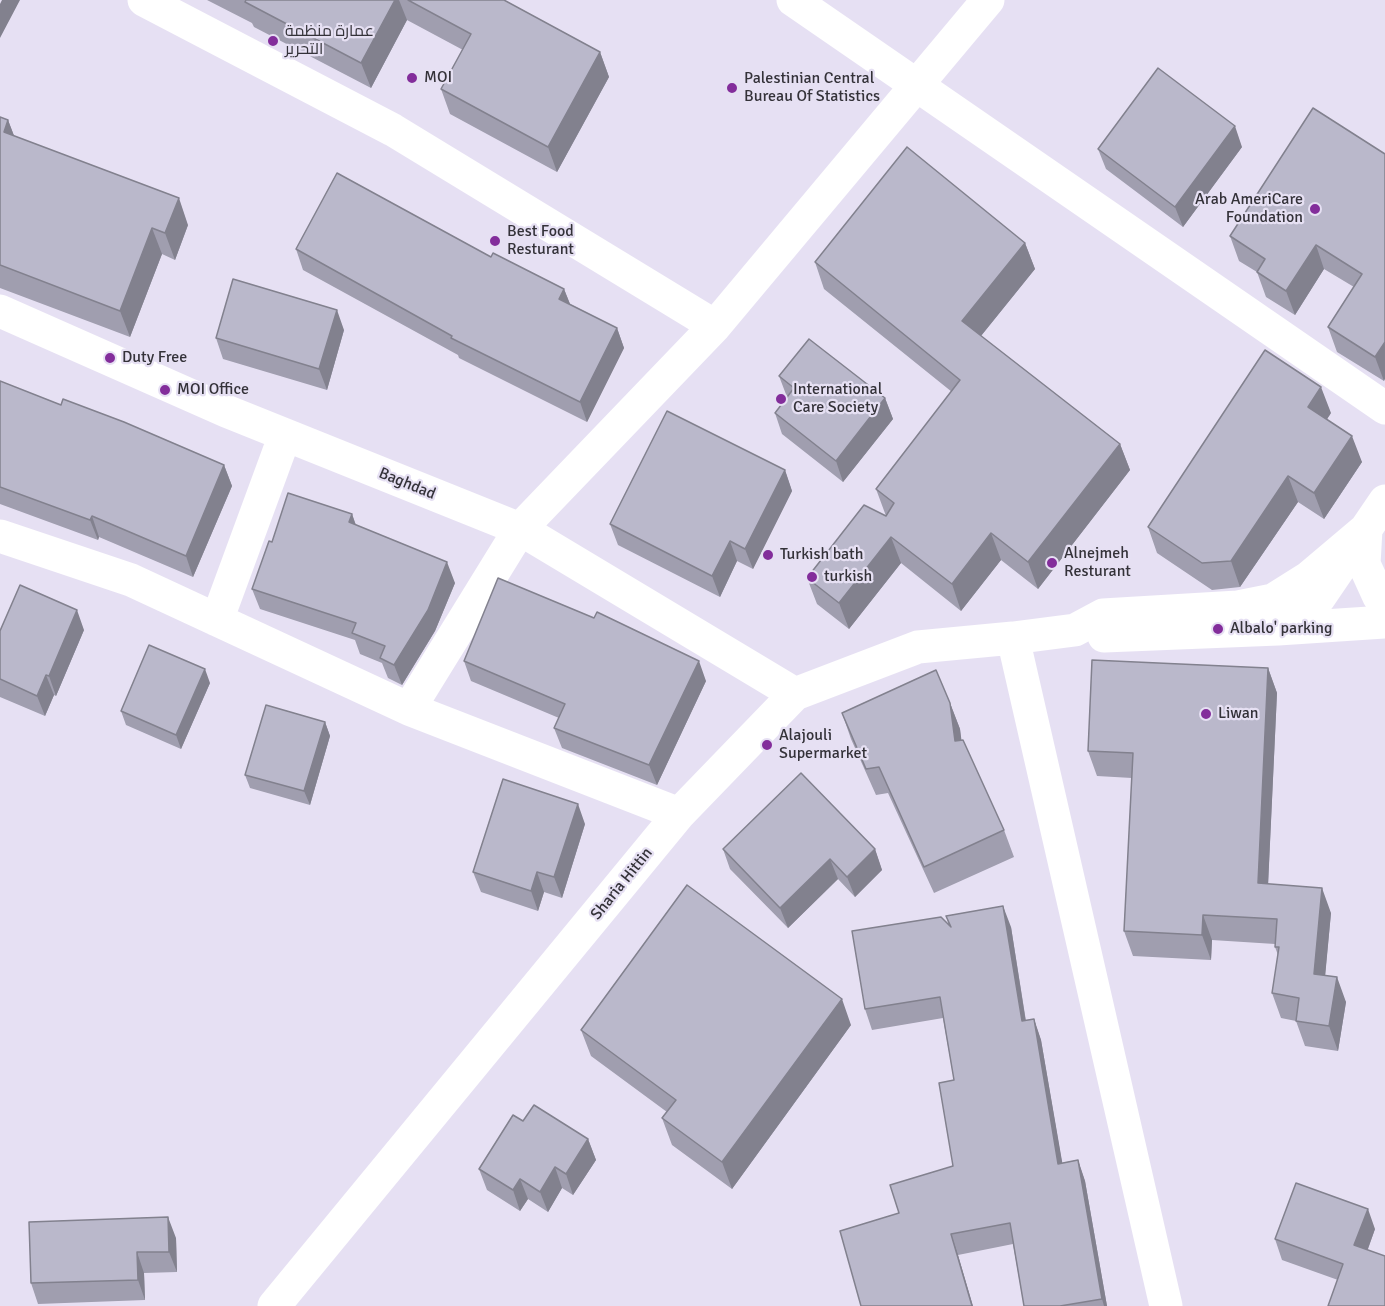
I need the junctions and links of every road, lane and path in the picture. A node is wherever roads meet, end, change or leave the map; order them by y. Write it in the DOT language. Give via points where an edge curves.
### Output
graph roads {
  1 [pos="144,0"];
  2 [pos="793,0"];
  3 [pos="988,0"];
  4 [pos="917,86"];
  5 [pos="0,311"];
  6 [pos="715,326"];
  7 [pos="1385,408"];
  8 [pos="285,435"];
  9 [pos="1385,501"];
  10 [pos="520,529"];
  11 [pos="1366,529"];
  12 [pos="0,536"];
  13 [pos="1313,588"];
  14 [pos="1385,601"];
  15 [pos="217,620"];
  16 [pos="1385,622"];
  17 [pos="1352,626"];
  18 [pos="1278,629"];
  19 [pos="1075,630"];
  20 [pos="1013,638"];
  21 [pos="795,694"];
  22 [pos="408,709"];
  23 [pos="679,814"];
  24 [pos="276,1306"];
  25 [pos="1166,1306"];
  1 -- 6 [label="street" via="393,130"];
  2 -- 4 [label="street"];
  3 -- 4 [label="street"];
  4 -- 6 [label="street"];
  4 -- 7 [label="street"];
  5 -- 8 [label="street, Baghdad"];
  6 -- 10 [label="street"];
  8 -- 10 [label="street, Baghdad"];
  8 -- 15 [label="street"];
  9 -- 11 [label="street"];
  10 -- 21 [label="street, Baghdad"];
  10 -- 22 [label="street"];
  11 -- 13 [label="street"];
  11 -- 14 [label="street" via="1364,564 1379,597"];
  12 -- 15 [label="street" via="131,580"];
  13 -- 17 [label="street"];
  13 -- 18 [label="street"];
  13 -- 19 [label="street" via="1238,607 1103,615"];
  15 -- 22 [label="street"];
  16 -- 17 [label="street"];
  17 -- 18 [label="street"];
  18 -- 19 [label="street" via="1106,637"];
  19 -- 20 [label="street, Sharia Hittin"];
  20 -- 21 [label="street, Sharia Hittin" via="918,647"];
  20 -- 25 [label="street"];
  21 -- 23 [label="street, Sharia Hittin"];
  22 -- 23 [label="street"];
  23 -- 24 [label="street, Sharia Hittin"];
}
